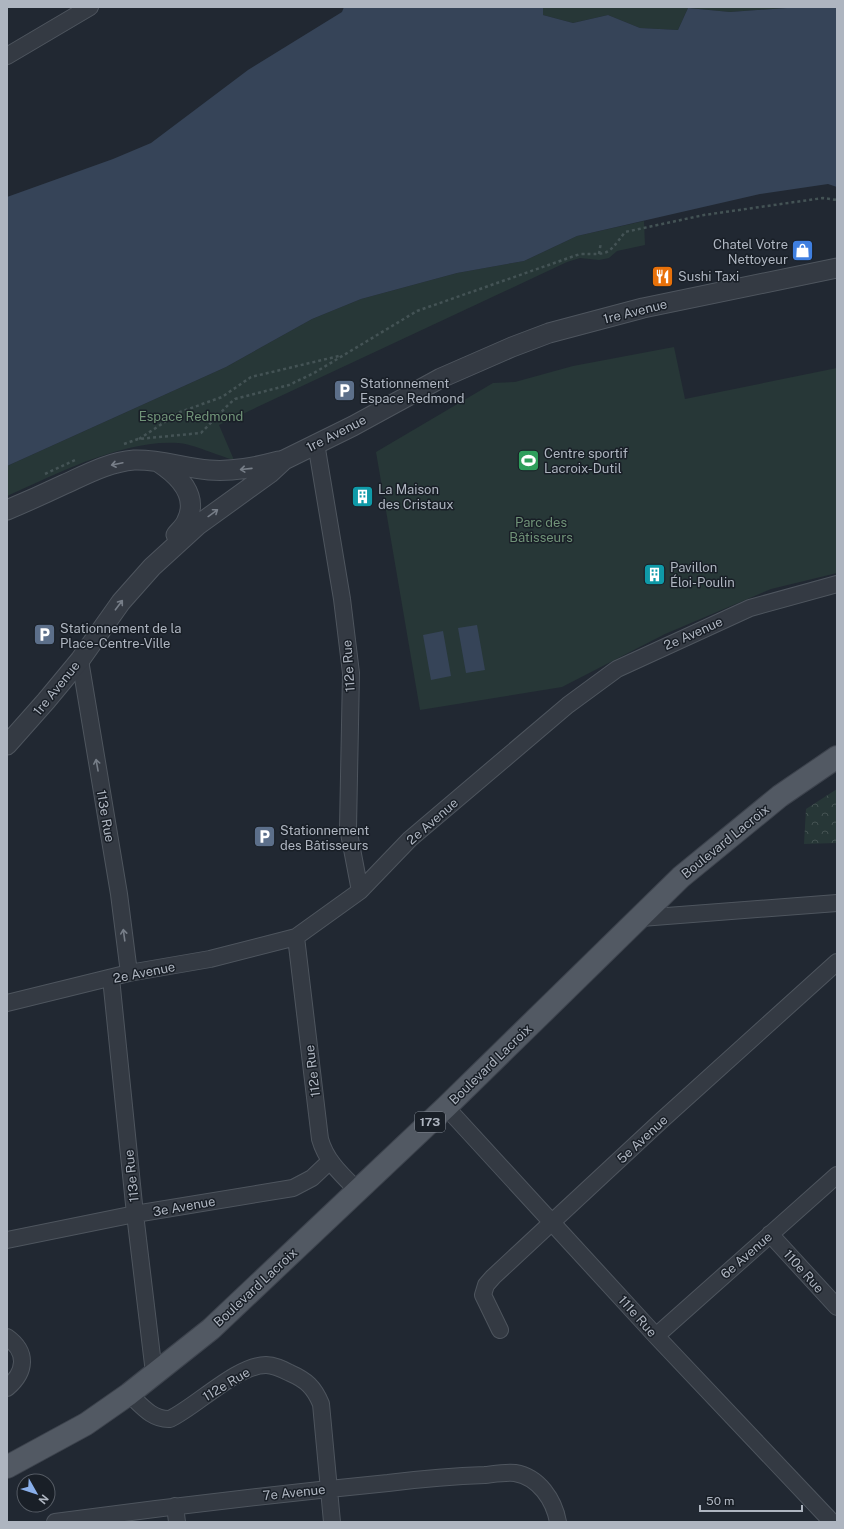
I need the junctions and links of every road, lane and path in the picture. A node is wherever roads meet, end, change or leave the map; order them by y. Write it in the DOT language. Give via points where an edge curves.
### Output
graph roads {
  1 [pos="90,7"];
  2 [pos="7,56"];
  3 [pos="837,200"];
  4 [pos="601,242"];
  5 [pos="599,254"];
  6 [pos="837,268"];
  7 [pos="341,356"];
  8 [pos="316,443"];
  9 [pos="284,460"];
  10 [pos="156,461"];
  11 [pos="7,510"];
  12 [pos="152,567"];
  13 [pos="837,584"];
  14 [pos="80,660"];
  15 [pos="7,745"];
  16 [pos="837,757"];
  17 [pos="360,891"];
  18 [pos="837,903"];
  19 [pos="641,918"];
  20 [pos="296,937"];
  21 [pos="837,962"];
  22 [pos="130,973"];
  23 [pos="111,978"];
  24 [pos="7,1003"];
  25 [pos="446,1107"];
  26 [pos="330,1161"];
  27 [pos="837,1175"];
  28 [pos="358,1191"];
  29 [pos="135,1214"];
  30 [pos="552,1222"];
  31 [pos="770,1234"];
  32 [pos="7,1240"];
  33 [pos="837,1307"];
  34 [pos="500,1330"];
  35 [pos="656,1336"];
  36 [pos="7,1337"];
  37 [pos="154,1373"];
  38 [pos="7,1388"];
  39 [pos="129,1394"];
  40 [pos="7,1467"];
  41 [pos="328,1489"];
  42 [pos="175,1506"];
  43 [pos="55,1522"];
  44 [pos="177,1522"];
  45 [pos="332,1522"];
  46 [pos="558,1522"];
  47 [pos="832,1522"];
  1 -- 2 [label="street"];
  3 -- 5 [label="path" via="823,198 704,215 625,232 609,252"];
  4 -- 5 [label="path"];
  5 -- 7 [label="path" via="580,254 424,308 404,317"];
  6 -- 8 [label="street, 1re Avenue" via="643,308 549,334 441,378"];
  7 -- 7 [label="path" via="251,376 222,397 180,412 138,439 201,433 235,399 289,385"];
  8 -- 9 [label="street, 1re Avenue"];
  8 -- 17 [label="street, 112e Rue" via="342,599 351,673 348,828"];
  9 -- 10 [label="street, one-way" via="230,470 210,470"];
  12 -- 9 [label="street, 1re Avenue, one-way" via="198,524 270,473"];
  10 -- 11 [label="street, one-way" via="133,460 113,464"];
  10 -- 12 [label="street" via="182,482 190,496 191,508 187,521"];
  14 -- 12 [label="street, 1re Avenue, one-way" via="121,602"];
  13 -- 17 [label="street, 2e Avenue" via="750,608 617,669 568,705 410,839"];
  14 -- 15 [label="street, 1re Avenue"];
  22 -- 14 [label="street, 113e Rue, one-way"];
  16 -- 19 [label="main road, Boulevard Lacroix / 173" via="780,796 717,847 681,877"];
  17 -- 20 [label="street, 2e Avenue"];
  18 -- 19 [label="street"];
  19 -- 25 [label="main road, Boulevard Lacroix / 173"];
  20 -- 22 [label="street, 2e Avenue" via="210,959"];
  20 -- 26 [label="street, 112e Rue" via="320,1139 323,1151"];
  21 -- 30 [label="street, 5e Avenue"];
  22 -- 23 [label="street, 2e Avenue"];
  23 -- 24 [label="street, 2e Avenue"];
  23 -- 29 [label="street, 113e Rue"];
  25 -- 28 [label="main road, Boulevard Lacroix / 173"];
  25 -- 30 [label="street, 111e Rue"];
  26 -- 28 [label="street, 112e Rue"];
  26 -- 29 [label="street, 3e Avenue" via="312,1178 293,1188"];
  27 -- 31 [label="street, 6e Avenue"];
  28 -- 37 [label="main road, Boulevard Lacroix / 173" via="211,1329"];
  29 -- 32 [label="street, 3e Avenue"];
  29 -- 37 [label="street, 113e Rue"];
  30 -- 34 [label="street, 5e Avenue" via="486,1285 483,1296"];
  30 -- 35 [label="street, 111e Rue"];
  31 -- 33 [label="street, 110e Rue"];
  31 -- 35 [label="street, 6e Avenue"];
  35 -- 47 [label="street, 111e Rue"];
  36 -- 38 [label="street" via="20,1349 22,1362 20,1372"];
  37 -- 39 [label="main road, Boulevard Lacroix / 173"];
  39 -- 40 [label="main road, Boulevard Lacroix / 173" via="86,1424"];
  39 -- 41 [label="street, 112e Rue" via="154,1417 170,1419 244,1371 266,1365 301,1377 316,1390 321,1404"];
  41 -- 42 [label="street, 7e Avenue"];
  41 -- 45 [label="street, 112e Rue"];
  41 -- 46 [label="street, 7e Avenue" via="456,1476 515,1473 533,1481 547,1494 556,1510"];
  42 -- 43 [label="street, 7e Avenue"];
  42 -- 44 [label="street"];
}
